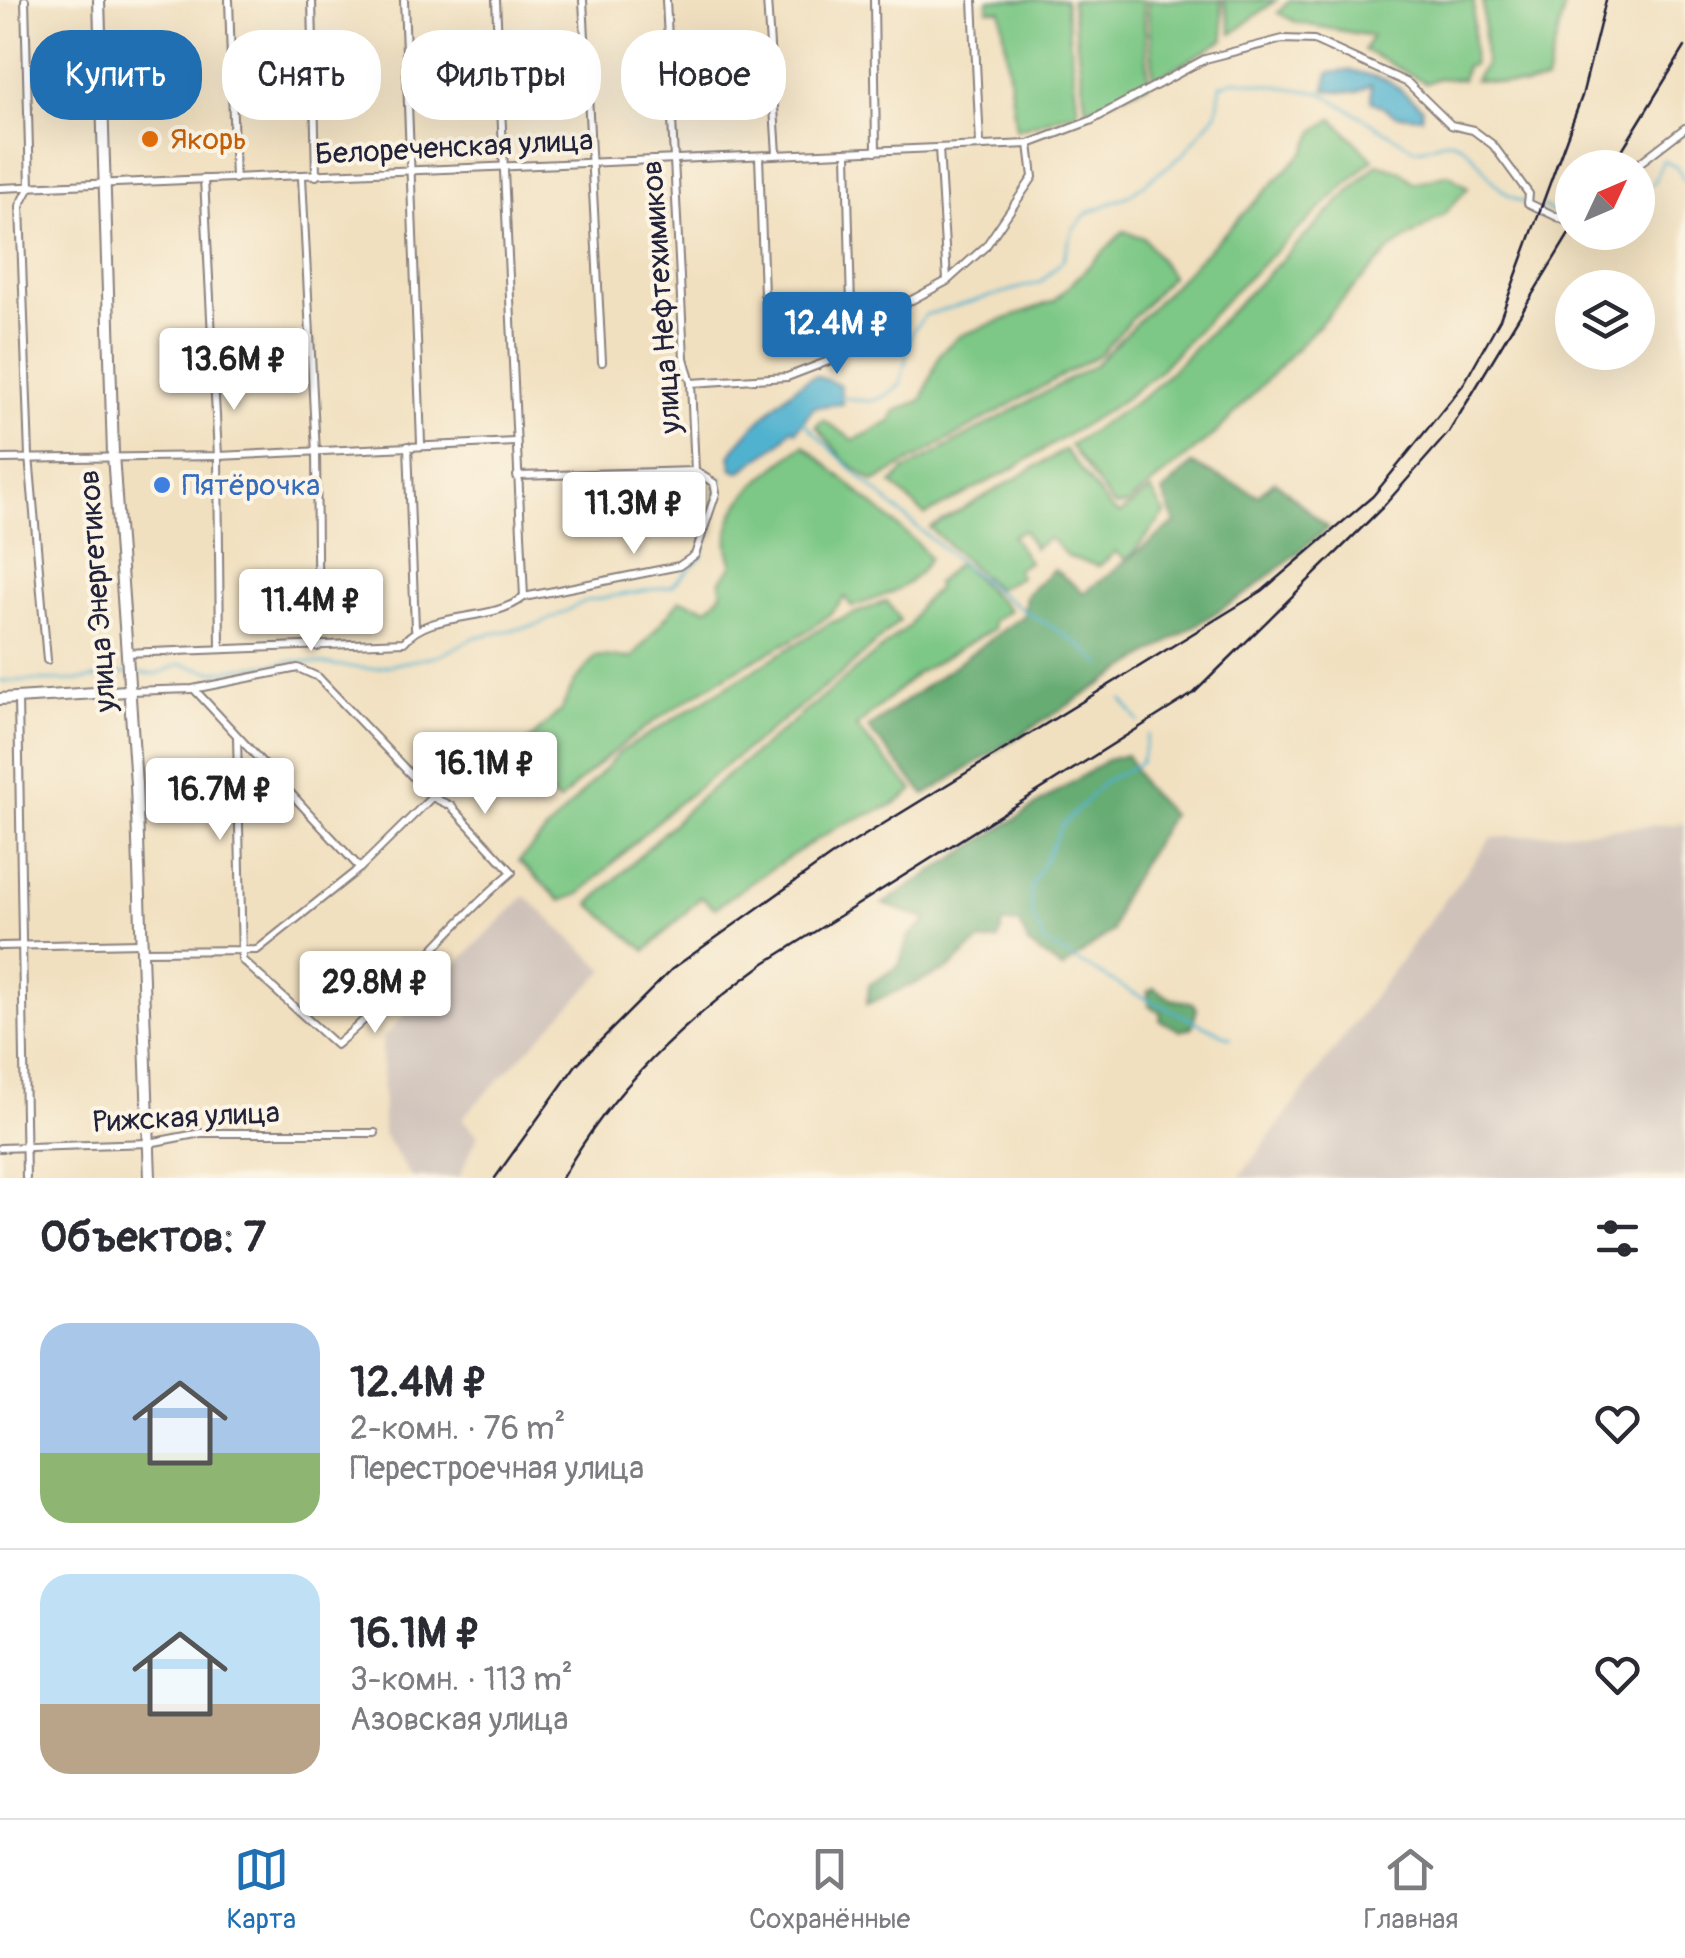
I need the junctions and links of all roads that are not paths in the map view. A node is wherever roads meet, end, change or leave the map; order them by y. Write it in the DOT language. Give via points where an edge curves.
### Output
graph roads {
  1 [pos="26,0"];
  2 [pos="99,0"];
  3 [pos="228,0"];
  4 [pos="312,0"];
  5 [pos="404,0"];
  6 [pos="496,0"];
  7 [pos="583,0"];
  8 [pos="666,0"];
  9 [pos="768,0"];
  10 [pos="874,0"];
  11 [pos="973,0"];
  12 [pos="1685,128"];
  13 [pos="980,144"];
  14 [pos="1029,144"];
  15 [pos="939,148"];
  16 [pos="876,151"];
  17 [pos="1655,151"];
  18 [pos="777,154"];
  19 [pos="847,154"];
  20 [pos="759,155"];
  21 [pos="674,158"];
  22 [pos="591,164"];
  23 [pos="505,168"];
  24 [pos="407,172"];
  25 [pos="316,176"];
  26 [pos="302,177"];
  27 [pos="234,178"];
  28 [pos="204,179"];
  29 [pos="104,184"];
  30 [pos="30,187"];
  31 [pos="0,188"];
  32 [pos="1555,216"];
  33 [pos="947,281"];
  34 [pos="764,294"];
  35 [pos="852,352"];
  36 [pos="602,362"];
  37 [pos="691,383"];
  38 [pos="515,442"];
  39 [pos="421,444"];
  40 [pos="408,446"];
  41 [pos="316,453"];
  42 [pos="113,454"];
  43 [pos="29,456"];
  44 [pos="218,456"];
  45 [pos="0,459"];
  46 [pos="695,470"];
  47 [pos="517,476"];
  48 [pos="524,597"];
  49 [pos="415,628"];
  50 [pos="220,648"];
  51 [pos="318,648"];
  52 [pos="125,657"];
  53 [pos="47,660"];
  54 [pos="126,687"];
  55 [pos="193,689"];
  56 [pos="18,698"];
  57 [pos="0,699"];
  58 [pos="237,736"];
  59 [pos="432,796"];
  60 [pos="360,868"];
  61 [pos="22,945"];
  62 [pos="0,946"];
  63 [pos="141,947"];
  64 [pos="239,949"];
  65 [pos="375,1133"];
  66 [pos="149,1143"];
  67 [pos="26,1147"];
  68 [pos="0,1148"];
  69 [pos="26,1178"];
  70 [pos="150,1178"];
  1 -- 30 [label="street"];
  2 -- 29 [label="main road, улица Энергетиков"];
  3 -- 27 [label="street"];
  4 -- 25 [label="street"];
  5 -- 24 [label="street"];
  6 -- 23 [label="street"];
  7 -- 22 [label="street"];
  8 -- 21 [label="street, улица Нефтехимиков"];
  9 -- 18 [label="street"];
  10 -- 16 [label="street"];
  11 -- 13 [label="street"];
  12 -- 17 [label="street"];
  13 -- 14 [label="street, Белореченская улица"];
  13 -- 15 [label="street, Белореченская улица"];
  14 -- 32 [label="street" via="1090,121 1205,59 1283,40 1314,40 1408,83 1452,125 1473,130 1493,145 1528,203"];
  14 -- 33 [label="street" via="1033,177 986,246"];
  15 -- 16 [label="street, Белореченская улица"];
  15 -- 33 [label="street"];
  16 -- 19 [label="street, Белореченская улица"];
  18 -- 19 [label="street, Белореченская улица"];
  18 -- 20 [label="street, Белореченская улица"];
  19 -- 35 [label="street"];
  20 -- 21 [label="street, Белореченская улица"];
  20 -- 34 [label="street"];
  21 -- 22 [label="street, Белореченская улица"];
  21 -- 37 [label="street, улица Нефтехимиков" via="684,358"];
  22 -- 23 [label="street, Белореченская улица"];
  22 -- 36 [label="street"];
  23 -- 24 [label="street, Белореченская улица"];
  23 -- 38 [label="street"];
  24 -- 25 [label="street, Белореченская улица"];
  24 -- 39 [label="street"];
  25 -- 26 [label="street, Белореченская улица"];
  26 -- 27 [label="street, Белореченская улица"];
  26 -- 41 [label="street"];
  27 -- 28 [label="street, Белореченская улица"];
  28 -- 29 [label="street, Белореченская улица"];
  28 -- 44 [label="street"];
  29 -- 30 [label="street, Белореченская улица"];
  29 -- 42 [label="main road, улица Энергетиков"];
  30 -- 31 [label="street, Белореченская улица"];
  30 -- 43 [label="street" via="20,206"];
  33 -- 35 [label="street" via="860,328"];
  35 -- 37 [label="street" via="787,377"];
  37 -- 46 [label="street, улица Нефтехимиков"];
  38 -- 39 [label="street"];
  38 -- 47 [label="street"];
  39 -- 40 [label="street"];
  40 -- 41 [label="street"];
  40 -- 49 [label="street"];
  41 -- 44 [label="street"];
  41 -- 51 [label="street"];
  42 -- 43 [label="street"];
  42 -- 44 [label="street"];
  42 -- 52 [label="main road, улица Энергетиков"];
  43 -- 45 [label="street"];
  43 -- 53 [label="street"];
  44 -- 50 [label="street"];
  46 -- 47 [label="street"];
  46 -- 48 [label="street, улица Нефтехимиков" via="714,483 716,493 689,562"];
  47 -- 48 [label="street"];
  48 -- 49 [label="street" via="509,609"];
  49 -- 51 [label="street" via="404,642"];
  50 -- 51 [label="street"];
  50 -- 52 [label="street"];
  52 -- 54 [label="main road, улица Энергетиков"];
  54 -- 55 [label="street"];
  54 -- 56 [label="main road"];
  54 -- 63 [label="main road, улица Энергетиков"];
  55 -- 58 [label="street"];
  55 -- 59 [label="street" via="298,668 318,676"];
  56 -- 57 [label="main road"];
  56 -- 61 [label="street"];
  58 -- 60 [label="street"];
  58 -- 64 [label="street"];
  59 -- 60 [label="street"];
  59 -- 64 [label="street" via="450,806 512,872 336,1045 271,991"];
  60 -- 64 [label="street" via="257,950"];
  61 -- 62 [label="street"];
  61 -- 63 [label="street"];
  61 -- 67 [label="street"];
  63 -- 64 [label="street"];
  63 -- 66 [label="main road, улица Энергетиков"];
  65 -- 66 [label="street, Рижская улица" via="200,1133"];
  66 -- 67 [label="street, Рижская улица"];
  66 -- 70 [label="main road, улица Энергетиков"];
  67 -- 68 [label="street, Рижская улица"];
  67 -- 69 [label="street"];
}
